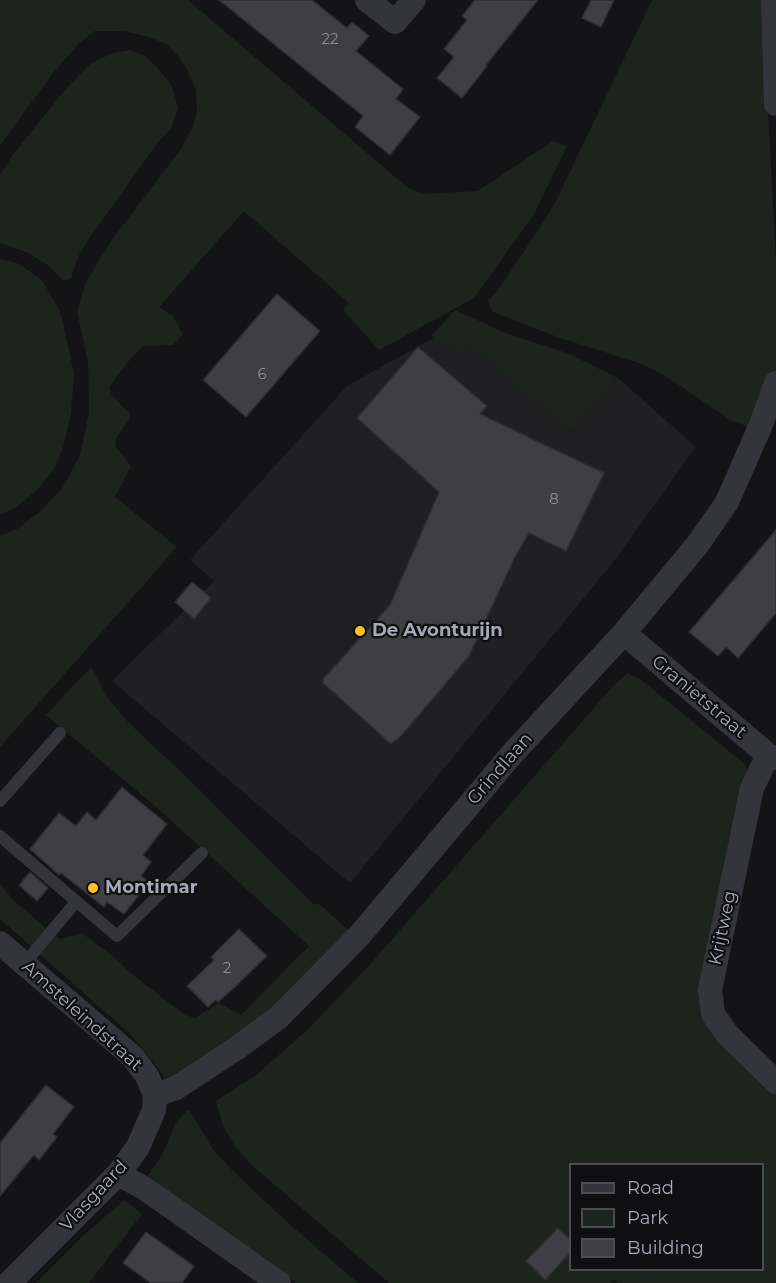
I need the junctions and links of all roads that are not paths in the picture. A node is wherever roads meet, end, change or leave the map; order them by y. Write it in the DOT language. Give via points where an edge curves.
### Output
graph roads {
  1 [pos="367,0"];
  2 [pos="414,0"];
  3 [pos="773,0"];
  4 [pos="776,104"];
  5 [pos="776,382"];
  6 [pos="768,429"];
  7 [pos="624,633"];
  8 [pos="60,733"];
  9 [pos="772,756"];
  10 [pos="0,801"];
  11 [pos="0,836"];
  12 [pos="202,853"];
  13 [pos="76,902"];
  14 [pos="0,943"];
  15 [pos="24,964"];
  16 [pos="776,1082"];
  17 [pos="155,1095"];
  18 [pos="118,1174"];
  19 [pos="9,1283"];
  20 [pos="279,1283"];
  1 -- 2 [label="street" via="395,22"];
  3 -- 4 [label="street"];
  5 -- 6 [label="street, Grindlaan"];
  6 -- 7 [label="street, Grindlaan" via="698,544"];
  7 -- 9 [label="street, Granietstraat"];
  7 -- 17 [label="street, Grindlaan" via="512,754 359,936 279,1017 177,1088"];
  8 -- 10 [label="lane"];
  9 -- 16 [label="street, Krijtweg" via="752,788 710,990 713,1014 727,1034"];
  11 -- 13 [label="lane"];
  12 -- 13 [label="lane" via="117,936"];
  13 -- 15 [label="lane"];
  14 -- 15 [label="street, Amsteleindstraat"];
  15 -- 17 [label="street, Amsteleindstraat" via="133,1057"];
  17 -- 18 [label="street, Vlasgaard" via="154,1110 138,1148"];
  18 -- 19 [label="street, Vlasgaard"];
  18 -- 20 [label="street"];
}
